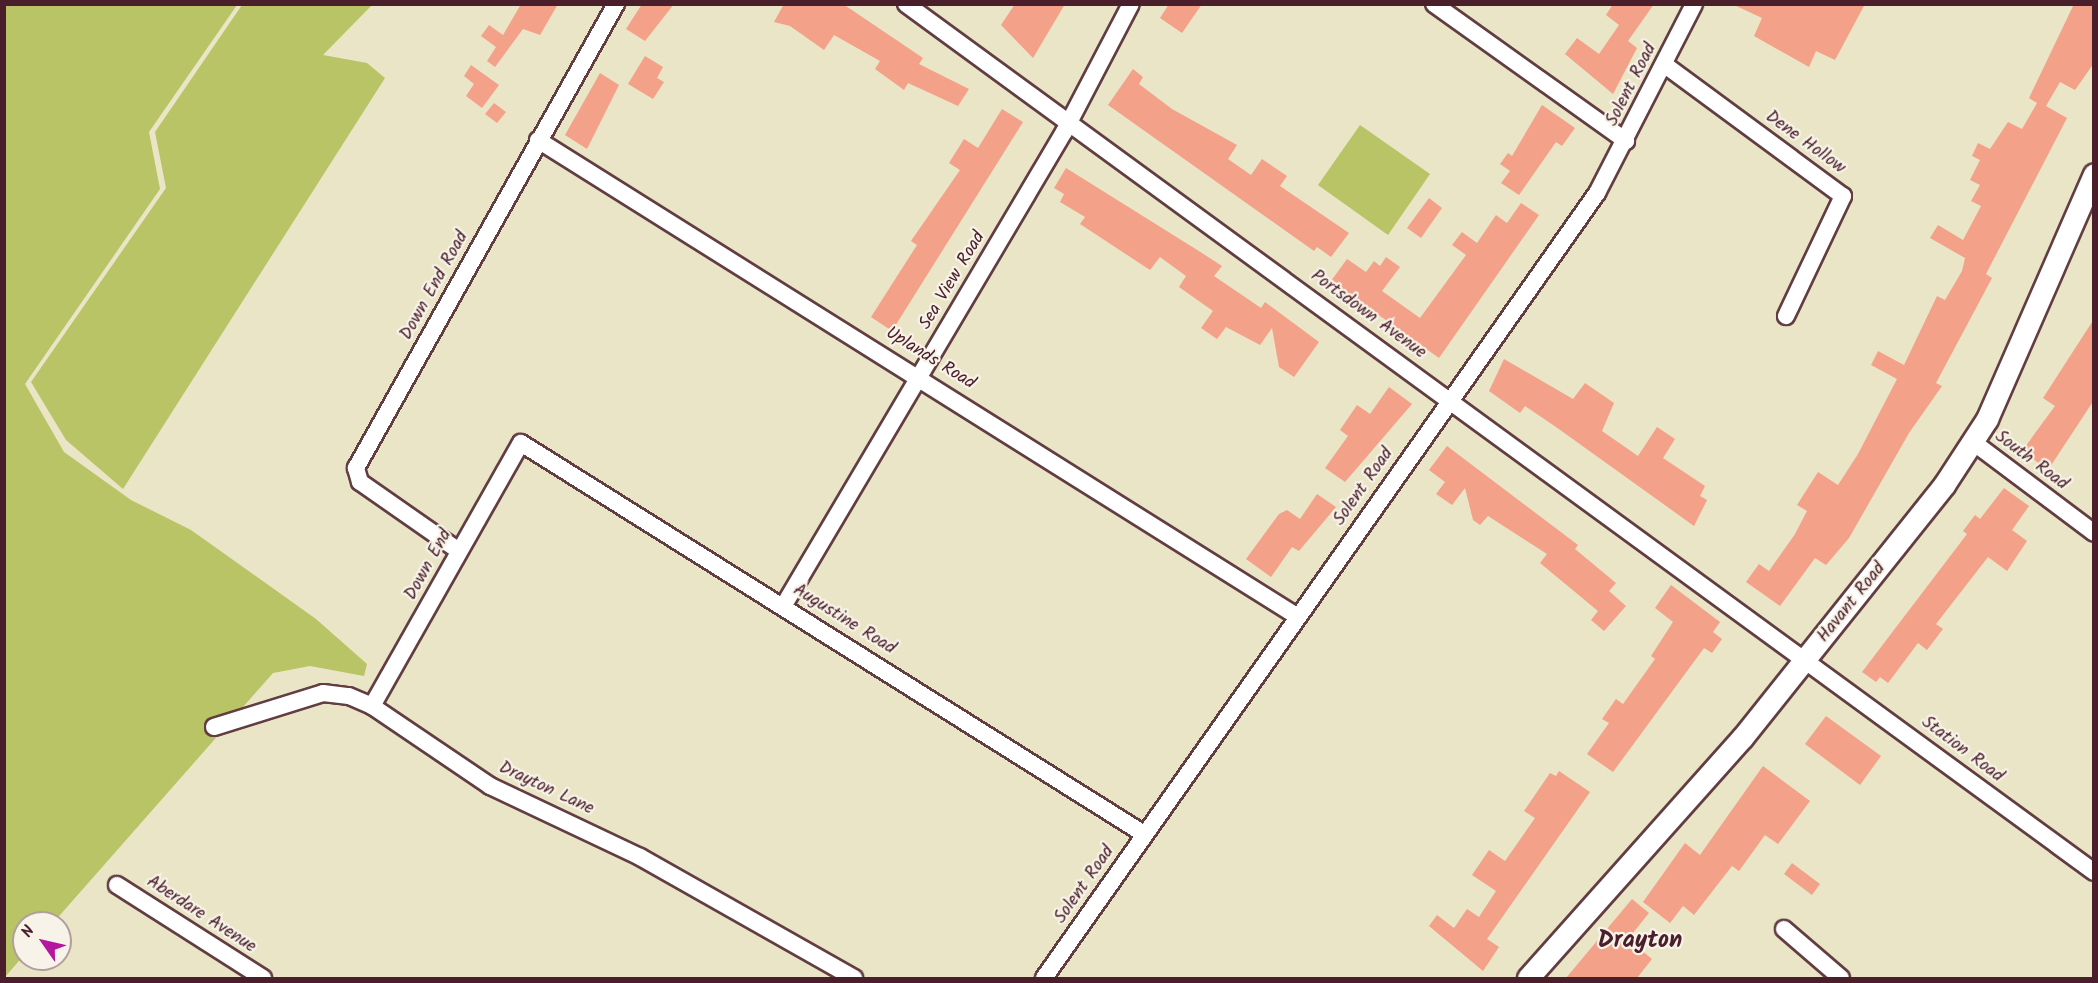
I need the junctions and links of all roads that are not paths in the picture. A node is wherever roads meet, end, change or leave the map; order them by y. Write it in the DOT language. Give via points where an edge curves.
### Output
graph roads {
  1 [pos="616,4"];
  2 [pos="906,4"];
  3 [pos="1131,4"];
  4 [pos="1434,4"];
  5 [pos="1694,4"];
  6 [pos="1665,65"];
  7 [pos="1069,124"];
  8 [pos="538,140"];
  9 [pos="1626,141"];
  10 [pos="2094,174"];
  11 [pos="2087,206"];
  12 [pos="1786,315"];
  13 [pos="919,375"];
  14 [pos="1449,398"];
  15 [pos="1973,442"];
  16 [pos="520,443"];
  17 [pos="2094,533"];
  18 [pos="459,551"];
  19 [pos="784,605"];
  20 [pos="1298,617"];
  21 [pos="1806,658"];
  22 [pos="372,706"];
  23 [pos="214,727"];
  24 [pos="1144,834"];
  25 [pos="2094,872"];
  26 [pos="117,885"];
  27 [pos="1784,929"];
  28 [pos="263,978"];
  29 [pos="854,978"];
  30 [pos="1044,978"];
  31 [pos="1528,978"];
  32 [pos="1841,978"];
  1 -- 8 [label="street, Down End Road"];
  2 -- 7 [label="street, Portsdown Avenue"];
  3 -- 7 [label="street, Sea View Road"];
  4 -- 9 [label="street"];
  5 -- 6 [label="street, Solent Road"];
  6 -- 9 [label="street, Solent Road"];
  6 -- 12 [label="street, Dene Hollow" via="1843,196"];
  7 -- 13 [label="street, Sea View Road"];
  7 -- 14 [label="street, Portsdown Avenue"];
  8 -- 13 [label="street, Uplands Road"];
  8 -- 18 [label="street, Down End Road" via="356,468 360,482"];
  9 -- 14 [label="street, Solent Road" via="1597,193"];
  10 -- 11 [label="street, Havant Road"];
  11 -- 15 [label="street, Havant Road"];
  13 -- 19 [label="street, Sea View Road"];
  13 -- 20 [label="street, Uplands Road"];
  14 -- 20 [label="street, Solent Road"];
  14 -- 21 [label="street, Portsdown Avenue"];
  15 -- 17 [label="street, South Road"];
  15 -- 21 [label="street, Havant Road" via="1899,545"];
  16 -- 18 [label="street, Down End"];
  16 -- 19 [label="street, Augustine Road"];
  18 -- 22 [label="street, Down End"];
  19 -- 24 [label="street, Augustine Road"];
  20 -- 24 [label="street, Solent Road"];
  21 -- 25 [label="street, Station Road"];
  21 -- 31 [label="street, Havant Road"];
  22 -- 23 [label="street, Drayton Lane" via="323,693"];
  22 -- 29 [label="street, Drayton Lane" via="490,786 640,857"];
  24 -- 30 [label="street, Solent Road"];
  26 -- 28 [label="street, Aberdare Avenue"];
  27 -- 32 [label="street"];
}
